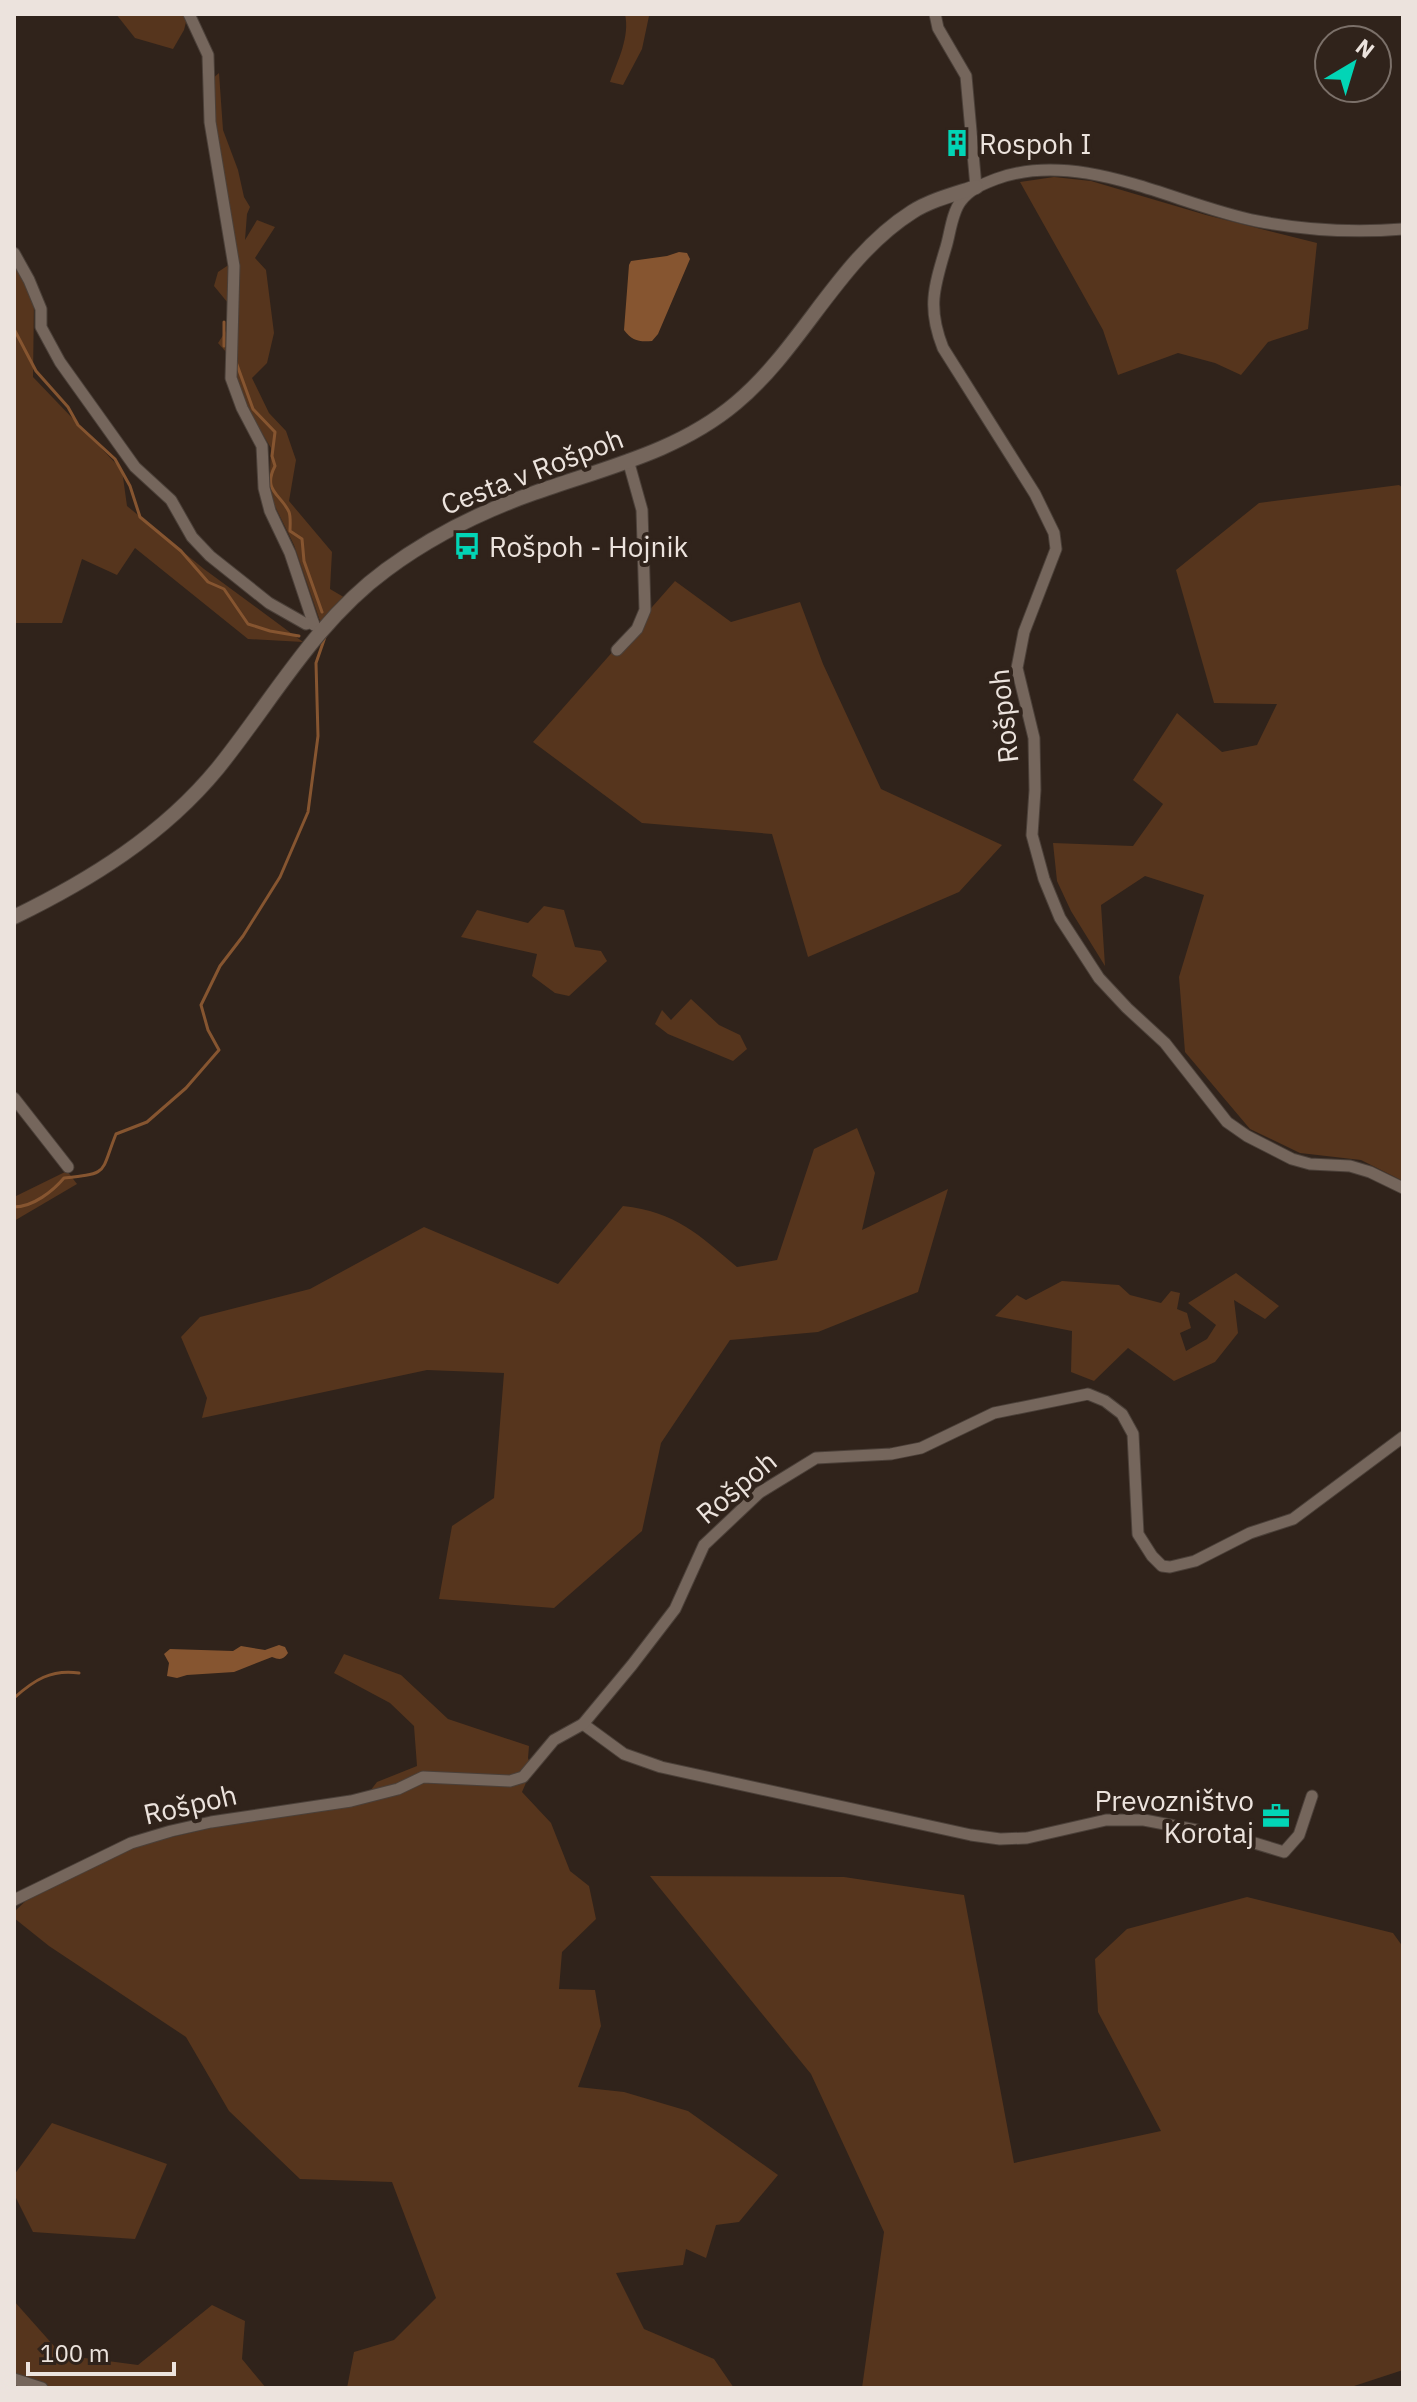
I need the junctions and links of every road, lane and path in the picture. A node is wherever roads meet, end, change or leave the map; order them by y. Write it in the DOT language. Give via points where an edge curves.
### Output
graph roads {
  1 [pos="189,14"];
  2 [pos="935,14"];
  3 [pos="976,187"];
  4 [pos="1403,229"];
  5 [pos="14,253"];
  6 [pos="628,460"];
  7 [pos="316,627"];
  8 [pos="617,650"];
  9 [pos="14,917"];
  10 [pos="14,1098"];
  11 [pos="68,1167"];
  12 [pos="1403,1188"];
  13 [pos="1403,1437"];
  14 [pos="583,1724"];
  15 [pos="1312,1796"];
  16 [pos="14,1900"];
  17 [pos="14,2379"];
  18 [pos="42,2388"];
  1 -- 7 [label="street" via="208,55 210,122 234,266 231,378 262,446 270,511"];
  2 -- 3 [label="street" via="966,76"];
  3 -- 4 [label="street" via="1054,168 1253,220 1310,228"];
  3 -- 6 [label="street, Cesta v Rošpoh" via="915,210 887,231 737,403 704,427"];
  3 -- 12 [label="street, Rošpoh" via="959,203 937,273 934,326 1054,533 1056,549 1024,632 1017,668 1034,738 1032,835 1060,918 1099,978 1165,1043 1227,1122 1292,1159 1350,1166"];
  5 -- 7 [label="street" via="60,362 135,467 171,500 210,556 269,603"];
  6 -- 7 [label="street, Cesta v Rošpoh" via="451,527 382,573"];
  6 -- 8 [label="street" via="642,510 645,610 637,629"];
  7 -- 9 [label="street, Cesta v Rošpoh" via="216,771 179,809 109,865"];
  10 -- 11 [label="street"];
  13 -- 14 [label="street, Rošpoh" via="1293,1519 1170,1567 1152,1556 1138,1534 1133,1434 1122,1414 1088,1394 994,1413 921,1448 816,1458 759,1493 704,1545 664,1626"];
  14 -- 15 [label="street" via="624,1754 661,1767 1000,1839 1123,1819 1238,1838 1284,1852 1299,1835"];
  14 -- 16 [label="street, Rošpoh" via="554,1740 515,1780 423,1777 351,1801 171,1831 131,1843"];
  17 -- 18 [label="street"];
}
